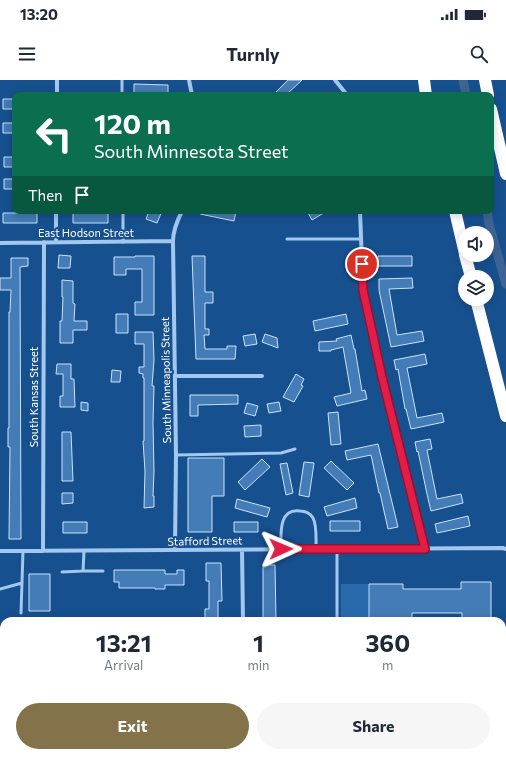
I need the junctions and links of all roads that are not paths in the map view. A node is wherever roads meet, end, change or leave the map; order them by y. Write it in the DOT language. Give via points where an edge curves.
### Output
graph roads {
  1 [pos="57,80"];
  2 [pos="122,80"];
  3 [pos="189,80"];
  4 [pos="335,80"];
  5 [pos="424,80"];
  6 [pos="485,80"];
  7 [pos="57,92"];
  8 [pos="122,92"];
  9 [pos="191,92"];
  10 [pos="345,92"];
  11 [pos="426,92"];
  12 [pos="487,92"];
  13 [pos="494,122"];
  14 [pos="506,174"];
  15 [pos="56,214"];
  16 [pos="123,214"];
  17 [pos="181,214"];
  18 [pos="360,214"];
  19 [pos="455,214"];
  20 [pos="458,227"];
  21 [pos="287,239"];
  22 [pos="360,239"];
  23 [pos="173,241"];
  24 [pos="0,242"];
  25 [pos="44,242"];
  26 [pos="56,242"];
  27 [pos="123,242"];
  28 [pos="478,306"];
  29 [pos="175,376"];
  30 [pos="262,376"];
  31 [pos="506,416"];
  32 [pos="295,449"];
  33 [pos="176,456"];
  34 [pos="281,549"];
  35 [pos="316,549"];
  36 [pos="337,549"];
  37 [pos="425,549"];
  38 [pos="506,549"];
  39 [pos="175,550"];
  40 [pos="242,550"];
  41 [pos="0,551"];
  42 [pos="23,551"];
  43 [pos="43,551"];
  44 [pos="84,551"];
  45 [pos="83,571"];
  46 [pos="103,571"];
  47 [pos="62,572"];
  48 [pos="22,583"];
  49 [pos="0,589"];
  50 [pos="21,613"];
  51 [pos="243,617"];
  52 [pos="337,617"];
  1 -- 7 [label="street"];
  2 -- 8 [label="lane"];
  3 -- 9 [label="street"];
  4 -- 10 [label="street"];
  5 -- 11 [label="highway"];
  6 -- 12 [label="highway"];
  13 -- 14 [label="highway"];
  15 -- 26 [label="street"];
  16 -- 27 [label="lane"];
  17 -- 23 [label="street, South Minneapolis Street" via="173,233"];
  18 -- 22 [label="street"];
  19 -- 20 [label="highway"];
  21 -- 22 [label="lane"];
  22 -- 37 [label="street" via="363,290"];
  23 -- 27 [label="street, East Hodson Street"];
  23 -- 29 [label="street, South Minneapolis Street"];
  24 -- 25 [label="street, East Hodson Street"];
  25 -- 26 [label="street, East Hodson Street"];
  25 -- 43 [label="street, South Kansas Street"];
  26 -- 27 [label="street, East Hodson Street"];
  28 -- 31 [label="highway"];
  29 -- 30 [label="street"];
  29 -- 33 [label="street, South Minneapolis Street"];
  32 -- 33 [label="lane" via="281,453"];
  33 -- 39 [label="street, South Minneapolis Street"];
  34 -- 35 [label="street, Stafford Street"];
  34 -- 35 [label="lane" via="281,525 284,517 297,510 313,517"];
  34 -- 40 [label="street, Stafford Street"];
  35 -- 36 [label="street, Stafford Street"];
  36 -- 37 [label="street, Stafford Street"];
  36 -- 52 [label="lane"];
  37 -- 38 [label="street, Stafford Street"];
  39 -- 40 [label="street, Stafford Street"];
  39 -- 44 [label="street, Stafford Street"];
  40 -- 51 [label="street"];
  41 -- 42 [label="street, Stafford Street"];
  42 -- 43 [label="street, Stafford Street"];
  42 -- 48 [label="lane"];
  43 -- 44 [label="street, Stafford Street"];
  44 -- 45 [label="lane"];
  45 -- 46 [label="lane"];
  45 -- 47 [label="lane"];
  48 -- 49 [label="lane"];
  48 -- 50 [label="lane"];
}
